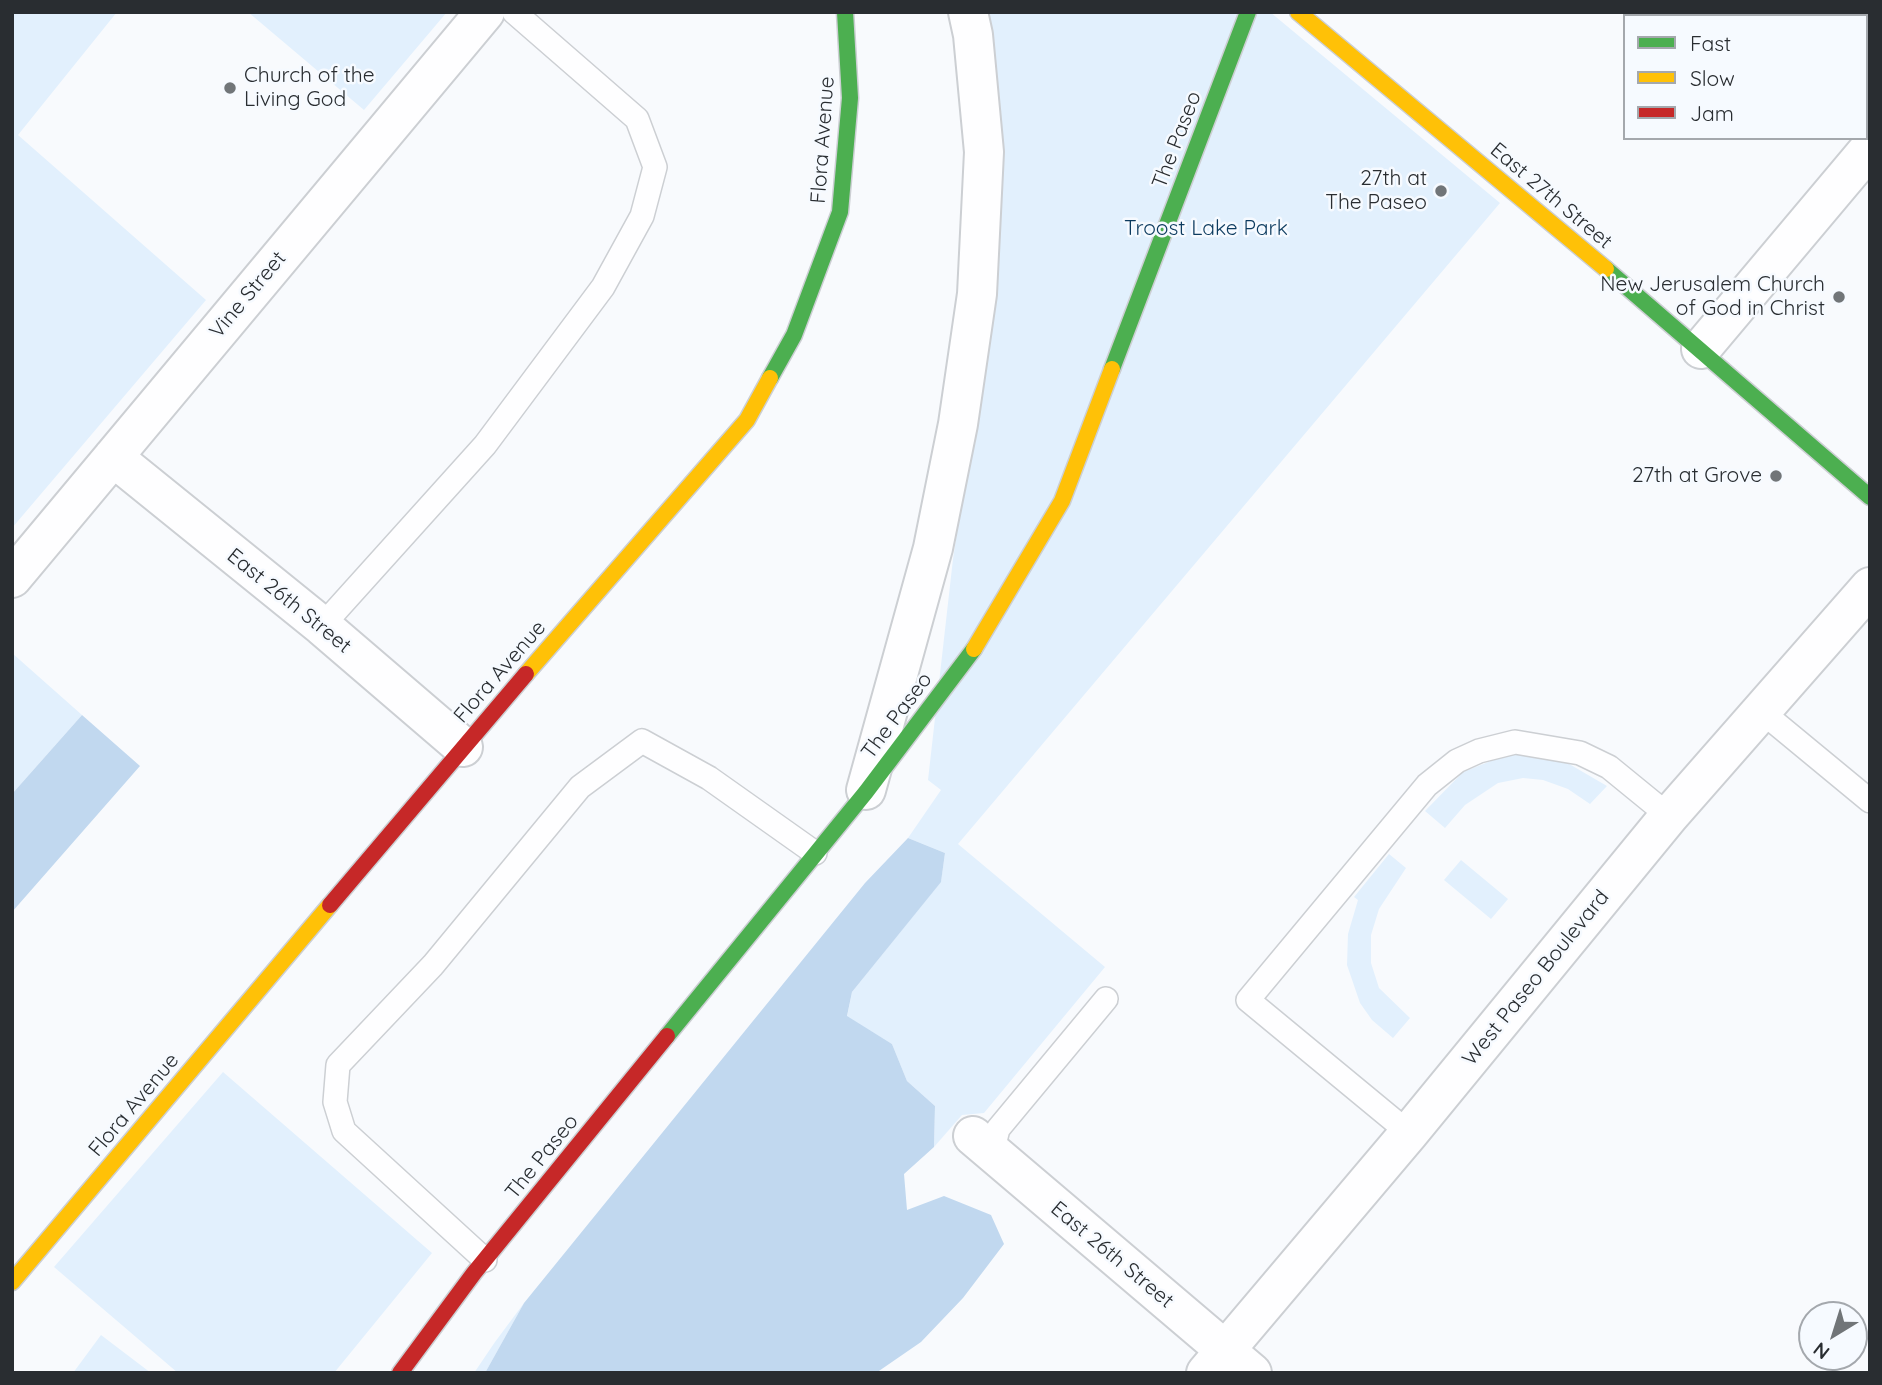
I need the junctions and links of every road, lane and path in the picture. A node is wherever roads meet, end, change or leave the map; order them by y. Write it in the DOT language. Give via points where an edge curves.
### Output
graph roads {
  1 [pos="485,12"];
  2 [pos="514,12"];
  3 [pos="845,12"];
  4 [pos="968,12"];
  5 [pos="1248,12"];
  6 [pos="1298,12"];
  7 [pos="1870,148"];
  8 [pos="1701,349"];
  9 [pos="113,457"];
  10 [pos="1870,497"];
  11 [pos="12,578"];
  12 [pos="1870,587"];
  13 [pos="322,626"];
  14 [pos="1761,711"];
  15 [pos="463,747"];
  16 [pos="866,792"];
  17 [pos="1870,802"];
  18 [pos="1669,816"];
  19 [pos="816,853"];
  20 [pos="1106,999"];
  21 [pos="1409,1133"];
  22 [pos="983,1145"];
  23 [pos="485,1260"];
  24 [pos="12,1282"];
  25 [pos="419,1351"];
  26 [pos="1228,1365"];
  27 [pos="400,1373"];
  28 [pos="412,1373"];
  1 -- 9 [label="street, Vine Street"];
  2 -- 13 [label="lane" via="637,119 655,167 642,216 603,287 485,445"];
  3 -- 15 [label="main road, Flora Avenue" via="850,98 840,212 794,335 747,420"];
  4 -- 16 [label="street" via="984,152 977,294 933,548"];
  5 -- 16 [label="main road, The Paseo" via="1062,501 987,631"];
  6 -- 8 [label="main road, East 27th Street"];
  7 -- 8 [label="street"];
  8 -- 10 [label="main road, East 27th Street"];
  9 -- 11 [label="street, Vine Street"];
  9 -- 13 [label="street, East 26th Street"];
  12 -- 14 [label="street, West Paseo Boulevard"];
  13 -- 15 [label="street, East 26th Street"];
  14 -- 17 [label="lane"];
  14 -- 18 [label="street, West Paseo Boulevard"];
  15 -- 24 [label="main road, Flora Avenue"];
  16 -- 19 [label="main road, The Paseo"];
  18 -- 21 [label="street, West Paseo Boulevard"];
  18 -- 21 [label="lane" via="1609,767 1580,752 1515,742 1479,751 1457,761 1427,785 1248,1000"];
  19 -- 23 [label="main road, The Paseo"];
  19 -- 23 [label="lane" via="709,778 642,741 580,787 433,965 338,1065 335,1102 344,1130"];
  20 -- 22 [label="lane"];
  21 -- 26 [label="street, West Paseo Boulevard"];
  22 -- 26 [label="street, East 26th Street"];
  23 -- 25 [label="main road, The Paseo"];
  25 -- 27 [label="main road, The Paseo"];
  25 -- 28 [label="main road, The Paseo"];
}
